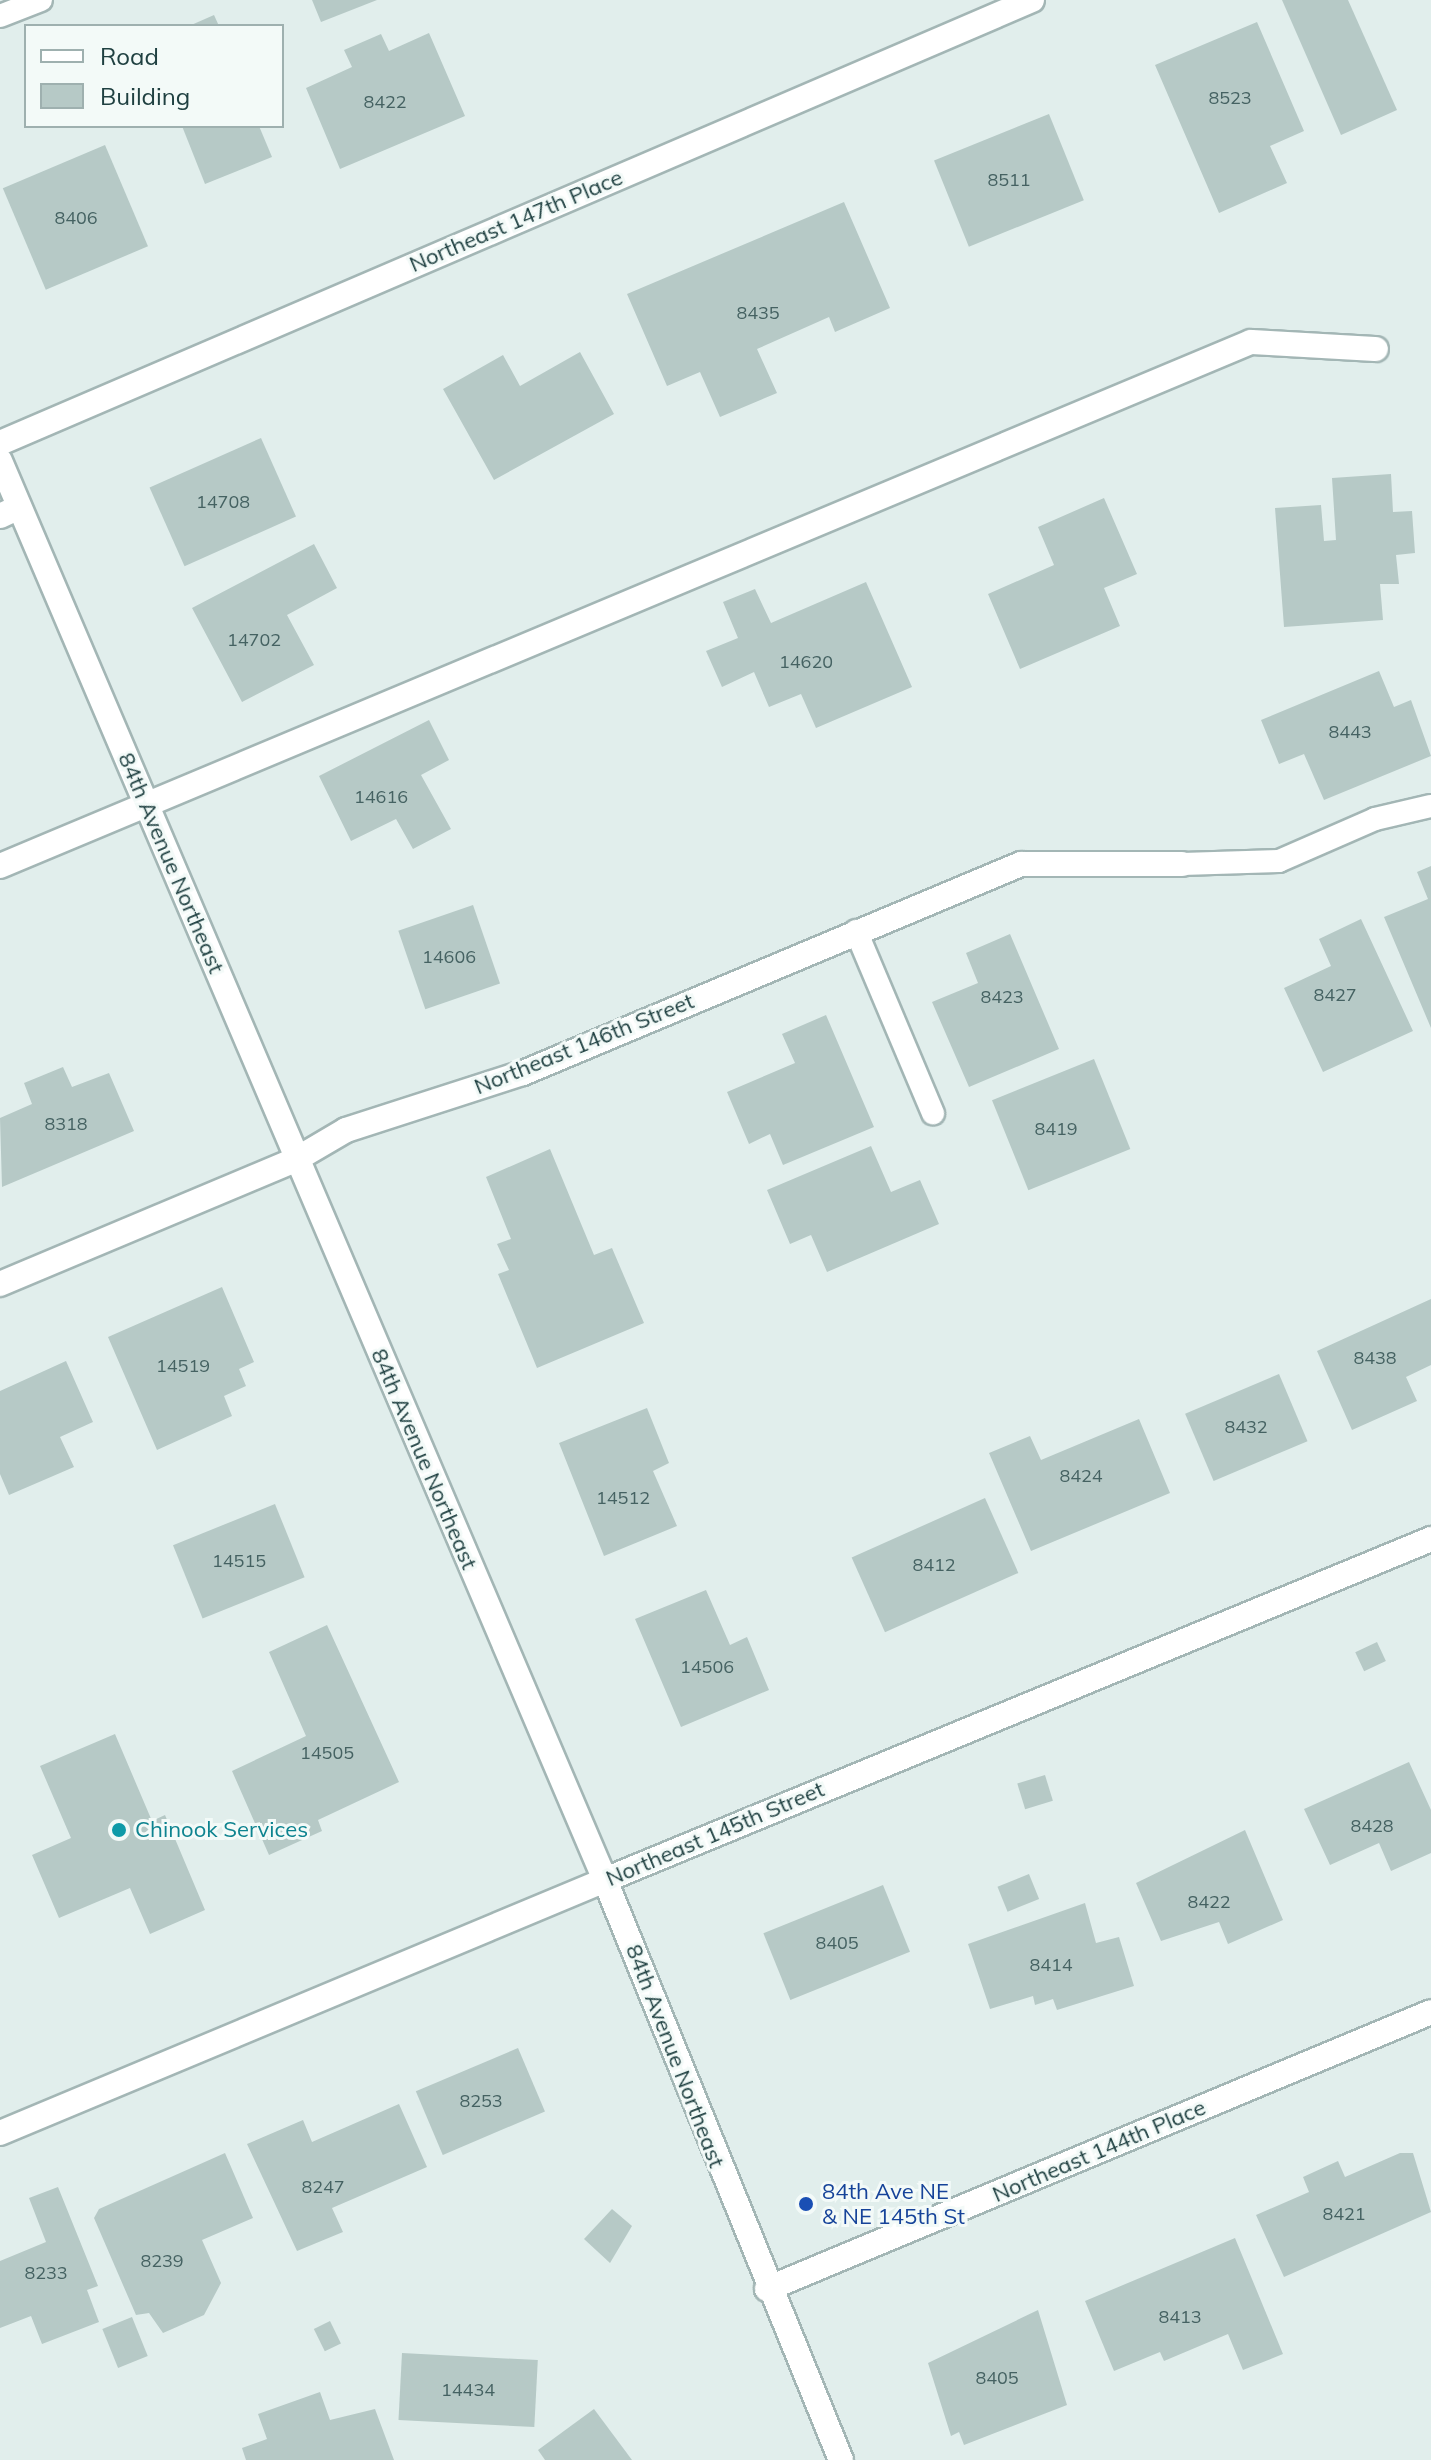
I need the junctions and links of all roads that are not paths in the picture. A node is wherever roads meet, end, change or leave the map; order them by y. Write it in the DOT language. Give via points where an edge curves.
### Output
graph roads {
  1 [pos="41,0"];
  2 [pos="1032,0"];
  3 [pos="0,16"];
  4 [pos="1376,349"];
  5 [pos="0,443"];
  6 [pos="0,461"];
  7 [pos="10,511"];
  8 [pos="1431,806"];
  9 [pos="148,807"];
  10 [pos="1182,864"];
  11 [pos="0,866"];
  12 [pos="856,931"];
  13 [pos="933,1113"];
  14 [pos="295,1160"];
  15 [pos="0,1284"];
  16 [pos="1431,1539"];
  17 [pos="605,1880"];
  18 [pos="1431,2012"];
  19 [pos="0,2133"];
  20 [pos="767,2289"];
  21 [pos="841,2460"];
  1 -- 3 [label="lane"];
  2 -- 5 [label="street, Northeast 147th Place"];
  4 -- 9 [label="street" via="1251,342"];
  6 -- 7 [label="street, 84th Avenue Northeast"];
  7 -- 9 [label="street, 84th Avenue Northeast"];
  8 -- 10 [label="lane" via="1375,819 1279,861"];
  9 -- 11 [label="street"];
  9 -- 14 [label="street, 84th Avenue Northeast"];
  10 -- 12 [label="street, Northeast 146th Street" via="1021,864"];
  12 -- 13 [label="lane"];
  12 -- 14 [label="street, Northeast 146th Street" via="523,1073 346,1130"];
  14 -- 15 [label="street, Northeast 146th Street"];
  14 -- 17 [label="street, 84th Avenue Northeast"];
  16 -- 17 [label="street, Northeast 145th Street"];
  17 -- 19 [label="street, Northeast 145th Street"];
  17 -- 20 [label="street, 84th Avenue Northeast"];
  18 -- 20 [label="street, Northeast 144th Place"];
  20 -- 21 [label="street, 84th Avenue Northeast"];
}
